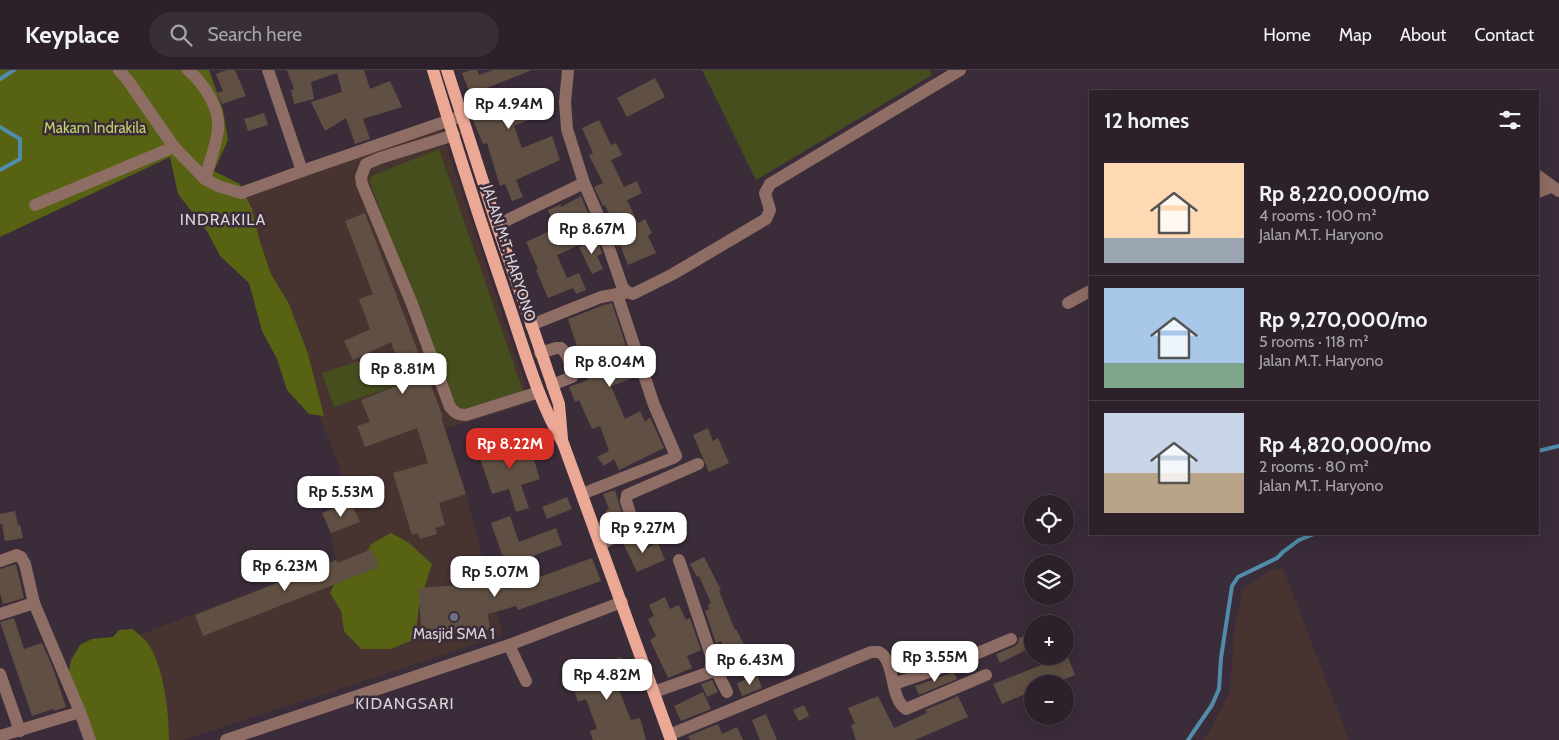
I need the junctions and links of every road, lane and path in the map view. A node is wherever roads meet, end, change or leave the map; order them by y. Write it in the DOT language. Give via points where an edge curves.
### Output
graph roads {
  1 [pos="119,70"];
  2 [pos="188,70"];
  3 [pos="268,70"];
  4 [pos="433,70"];
  5 [pos="447,70"];
  6 [pos="568,70"];
  7 [pos="960,70"];
  8 [pos="455,118"];
  9 [pos="454,136"];
  10 [pos="174,147"];
  11 [pos="302,171"];
  12 [pos="1539,177"];
  13 [pos="205,179"];
  14 [pos="584,183"];
  15 [pos="1555,189"];
  16 [pos="1539,192"];
  17 [pos="34,205"];
  18 [pos="497,225"];
  19 [pos="1089,292"];
  20 [pos="622,293"];
  21 [pos="1068,303"];
  22 [pos="532,325"];
  23 [pos="540,353"];
  24 [pos="552,385"];
  25 [pos="539,392"];
  26 [pos="563,443"];
  27 [pos="698,464"];
  28 [pos="582,494"];
  29 [pos="600,544"];
  30 [pos="680,560"];
  31 [pos="0,561"];
  32 [pos="622,602"];
  33 [pos="34,603"];
  34 [pos="0,614"];
  35 [pos="1011,639"];
  36 [pos="510,645"];
  37 [pos="716,670"];
  38 [pos="0,674"];
  39 [pos="986,675"];
  40 [pos="526,681"];
  41 [pos="894,684"];
  42 [pos="654,692"];
  43 [pos="727,692"];
  44 [pos="80,712"];
  45 [pos="20,731"];
  46 [pos="0,736"];
  47 [pos="670,737"];
  48 [pos="90,740"];
  49 [pos="226,740"];
  1 -- 10 [label="street"];
  2 -- 13 [label="street" via="210,97 217,117 218,128"];
  3 -- 11 [label="street"];
  4 -- 8 [label="main road, JALAN M.T. HARYONO"];
  5 -- 8 [label="main road, JALAN M.T. HARYONO"];
  6 -- 14 [label="street" via="567,129"];
  7 -- 20 [label="street" via="770,184 765,193 770,210 766,219 673,274 633,294"];
  8 -- 9 [label="main road, JALAN M.T. HARYONO"];
  8 -- 11 [label="street"];
  8 -- 18 [label="main road, JALAN M.T. HARYONO"];
  9 -- 25 [label="main road, JALAN M.T. HARYONO"];
  9 -- 25 [label="street" via="366,164 361,176 362,184 454,412 466,415"];
  10 -- 13 [label="street"];
  10 -- 17 [label="street"];
  11 -- 13 [label="street" via="241,193"];
  12 -- 15 [label="street"];
  14 -- 18 [label="street"];
  14 -- 20 [label="street"];
  15 -- 16 [label="street"];
  18 -- 22 [label="main road, JALAN M.T. HARYONO"];
  19 -- 21 [label="street"];
  20 -- 22 [label="street" via="601,297"];
  20 -- 28 [label="street" via="654,405 676,456"];
  22 -- 23 [label="main road, JALAN M.T. HARYONO"];
  23 -- 24 [label="main road, JALAN M.T. HARYONO"];
  23 -- 24 [label="street" via="556,348 565,351 572,377"];
  24 -- 26 [label="main road, JALAN M.T. HARYONO" via="562,418"];
  25 -- 26 [label="main road, JALAN M.T. HARYONO"];
  26 -- 28 [label="main road, JALAN M.T. HARYONO"];
  27 -- 29 [label="street" via="627,496 634,525 631,530"];
  28 -- 29 [label="main road, JALAN M.T. HARYONO"];
  29 -- 32 [label="main road, JALAN M.T. HARYONO"];
  30 -- 37 [label="street"];
  31 -- 33 [label="street" via="17,555 21,557"];
  32 -- 36 [label="street"];
  32 -- 42 [label="main road, JALAN M.T. HARYONO"];
  33 -- 34 [label="street"];
  33 -- 44 [label="street"];
  35 -- 41 [label="street"];
  36 -- 40 [label="street"];
  36 -- 49 [label="street"];
  37 -- 42 [label="street"];
  37 -- 43 [label="street"];
  38 -- 45 [label="street"];
  39 -- 41 [label="street" via="906,709 901,706"];
  41 -- 47 [label="street" via="883,654 871,652"];
  42 -- 47 [label="main road, JALAN M.T. HARYONO"];
  44 -- 45 [label="street"];
  44 -- 48 [label="street"];
  45 -- 46 [label="street"];
}
